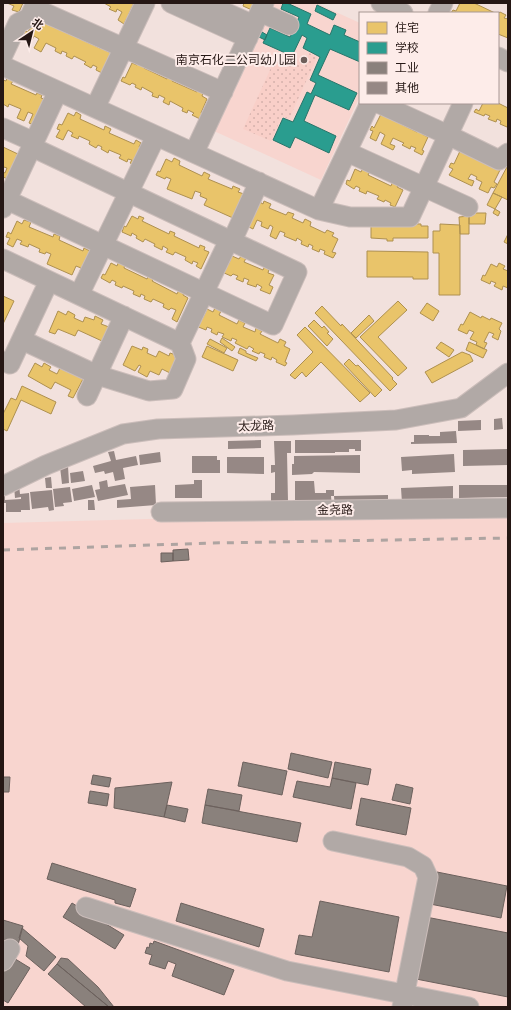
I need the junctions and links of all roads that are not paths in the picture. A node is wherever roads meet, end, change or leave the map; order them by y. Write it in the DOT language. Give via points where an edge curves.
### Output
graph roads {
  1 [pos="145,3"];
  2 [pos="171,3"];
  3 [pos="204,3"];
  4 [pos="381,3"];
  5 [pos="443,3"];
  6 [pos="35,6"];
  7 [pos="401,12"];
  8 [pos="438,12"];
  9 [pos="257,19"];
  10 [pos="289,25"];
  11 [pos="124,48"];
  12 [pos="3,55"];
  13 [pos="499,58"];
  14 [pos="508,62"];
  15 [pos="3,66"];
  16 [pos="58,91"];
  17 [pos="223,92"];
  18 [pos="370,104"];
  19 [pos="380,104"];
  20 [pos="463,104"];
  21 [pos="95,108"];
  22 [pos="3,128"];
  23 [pos="448,135"];
  24 [pos="156,136"];
  25 [pos="33,145"];
  26 [pos="346,152"];
  27 [pos="194,153"];
  28 [pos="508,153"];
  29 [pos="259,182"];
  30 [pos="424,187"];
  31 [pos="129,193"];
  32 [pos="4,202"];
  33 [pos="468,207"];
  34 [pos="319,210"];
  35 [pos="231,241"];
  36 [pos="103,246"];
  37 [pos="3,259"];
  38 [pos="49,281"];
  39 [pos="204,293"];
  40 [pos="79,295"];
  41 [pos="124,316"];
  42 [pos="22,340"];
  43 [pos="180,343"];
  44 [pos="3,361"];
  45 [pos="508,373"];
  46 [pos="97,375"];
  47 [pos="87,396"];
  48 [pos="3,486"];
  49 [pos="508,508"];
  50 [pos="161,512"];
  51 [pos="333,841"];
  52 [pos="86,908"];
  53 [pos="404,1001"];
  54 [pos="469,1007"];
  1 -- 11 [label="street"];
  2 -- 9 [label="street"];
  3 -- 9 [label="street"];
  4 -- 7 [label="street"];
  5 -- 8 [label="street"];
  6 -- 11 [label="street"];
  6 -- 12 [label="street" via="29,18 18,23"];
  9 -- 10 [label="street"];
  9 -- 17 [label="street"];
  11 -- 17 [label="street"];
  11 -- 21 [label="street"];
  13 -- 14 [label="street"];
  15 -- 16 [label="street"];
  16 -- 21 [label="street"];
  16 -- 25 [label="street"];
  17 -- 27 [label="street"];
  18 -- 26 [label="street"];
  19 -- 23 [label="street"];
  20 -- 23 [label="street"];
  21 -- 24 [label="street"];
  22 -- 25 [label="street"];
  23 -- 28 [label="street" via="499,160"];
  23 -- 30 [label="street"];
  24 -- 27 [label="street"];
  24 -- 31 [label="street"];
  25 -- 31 [label="street"];
  25 -- 32 [label="street"];
  26 -- 30 [label="street"];
  26 -- 34 [label="street"];
  27 -- 29 [label="street"];
  29 -- 34 [label="street"];
  29 -- 35 [label="street"];
  30 -- 33 [label="street"];
  30 -- 34 [label="street" via="410,217 350,217"];
  31 -- 35 [label="street"];
  31 -- 36 [label="street"];
  32 -- 36 [label="street"];
  35 -- 39 [label="street"];
  35 -- 39 [label="street" via="297,272 272,325"];
  36 -- 39 [label="street"];
  36 -- 40 [label="street"];
  37 -- 38 [label="street"];
  38 -- 40 [label="street"];
  38 -- 42 [label="street"];
  39 -- 43 [label="street"];
  40 -- 41 [label="street"];
  41 -- 43 [label="street"];
  41 -- 46 [label="street"];
  42 -- 44 [label="street" via="10,364"];
  42 -- 46 [label="street"];
  43 -- 46 [label="street" via="186,359 172,389 150,391"];
  45 -- 48 [label="street, 太龙路" via="461,408 396,420 158,429 122,434 46,465"];
  46 -- 47 [label="street"];
  49 -- 50 [label="street, 金尧路"];
  51 -- 53 [label="street" via="408,857 423,866 428,877"];
  52 -- 53 [label="street" via="288,971"];
  53 -- 54 [label="street"];
}
